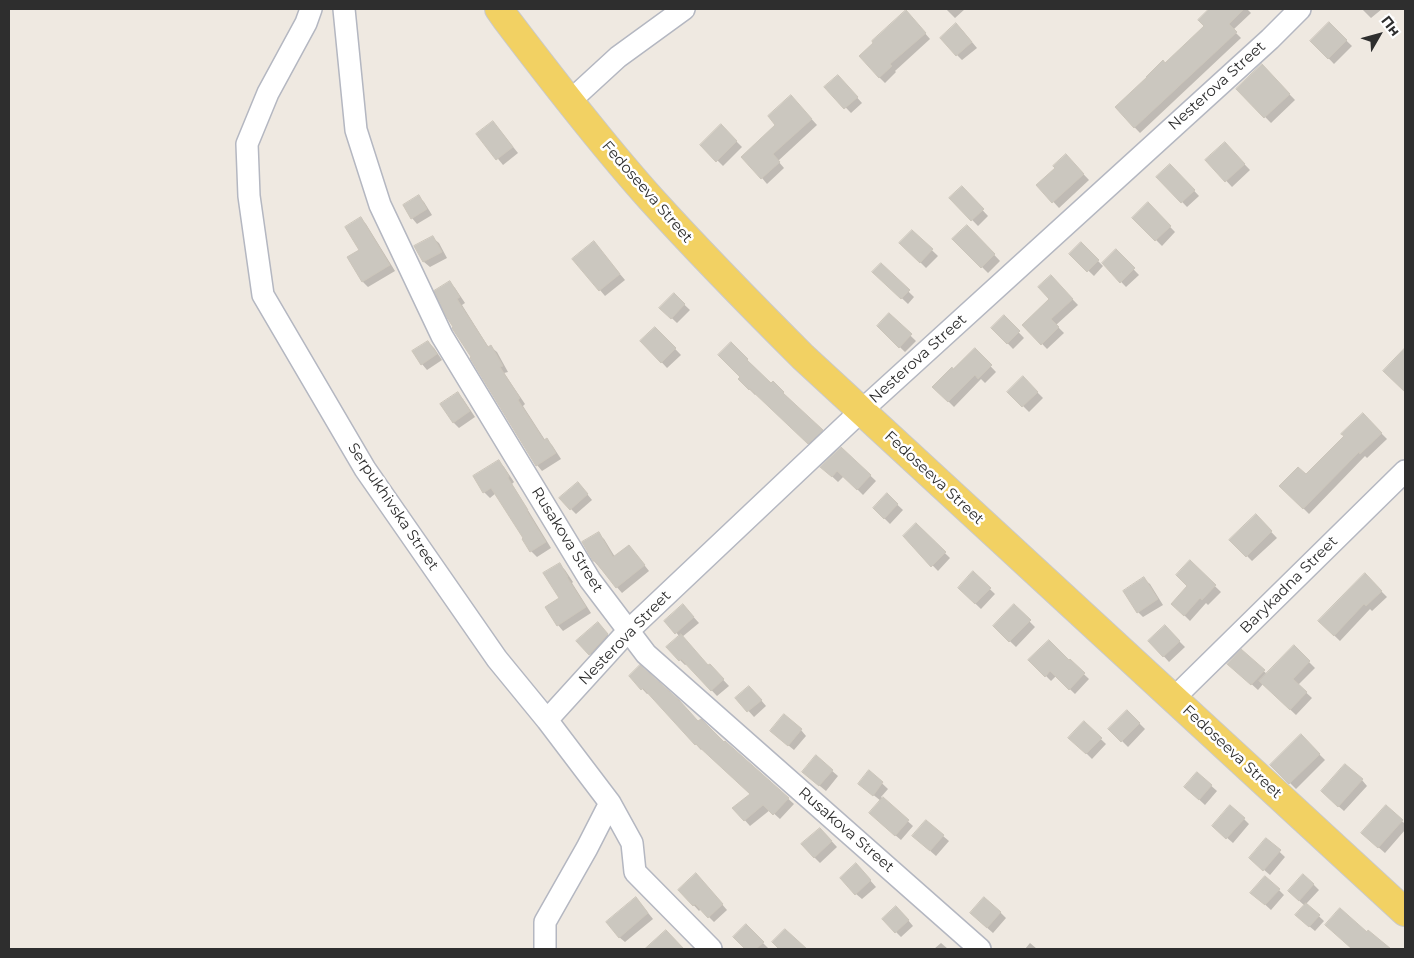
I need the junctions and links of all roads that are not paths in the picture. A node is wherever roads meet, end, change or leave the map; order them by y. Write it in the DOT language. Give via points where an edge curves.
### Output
graph roads {
  1 [pos="311,9"];
  2 [pos="344,9"];
  3 [pos="499,9"];
  4 [pos="684,9"];
  5 [pos="1300,9"];
  6 [pos="569,102"];
  7 [pos="861,411"];
  8 [pos="1405,471"];
  9 [pos="628,631"];
  10 [pos="1174,698"];
  11 [pos="547,720"];
  12 [pos="610,803"];
  13 [pos="1405,912"];
  14 [pos="545,949"];
  15 [pos="711,949"];
  16 [pos="980,949"];
  1 -- 11 [label="street, Serpukhivska Street" via="268,93 248,144 249,196 263,295 365,469 497,659"];
  2 -- 9 [label="street, Rusakova Street" via="356,130 380,205 442,336 590,580"];
  3 -- 6 [label="main road, Fedoseeva Street"];
  4 -- 6 [label="street" via="618,57"];
  5 -- 7 [label="street, Nesterova Street"];
  6 -- 7 [label="main road, Fedoseeva Street" via="650,198 729,283"];
  7 -- 9 [label="street, Nesterova Street"];
  7 -- 10 [label="main road, Fedoseeva Street"];
  8 -- 10 [label="street, Barykadna Street"];
  9 -- 11 [label="street, Nesterova Street"];
  9 -- 16 [label="street, Rusakova Street" via="646,654"];
  10 -- 13 [label="main road, Fedoseeva Street"];
  11 -- 12 [label="street, Serpukhivska Street"];
  12 -- 14 [label="street" via="545,922"];
  12 -- 15 [label="street, Serpukhivska Street" via="632,843 636,872"];
}
